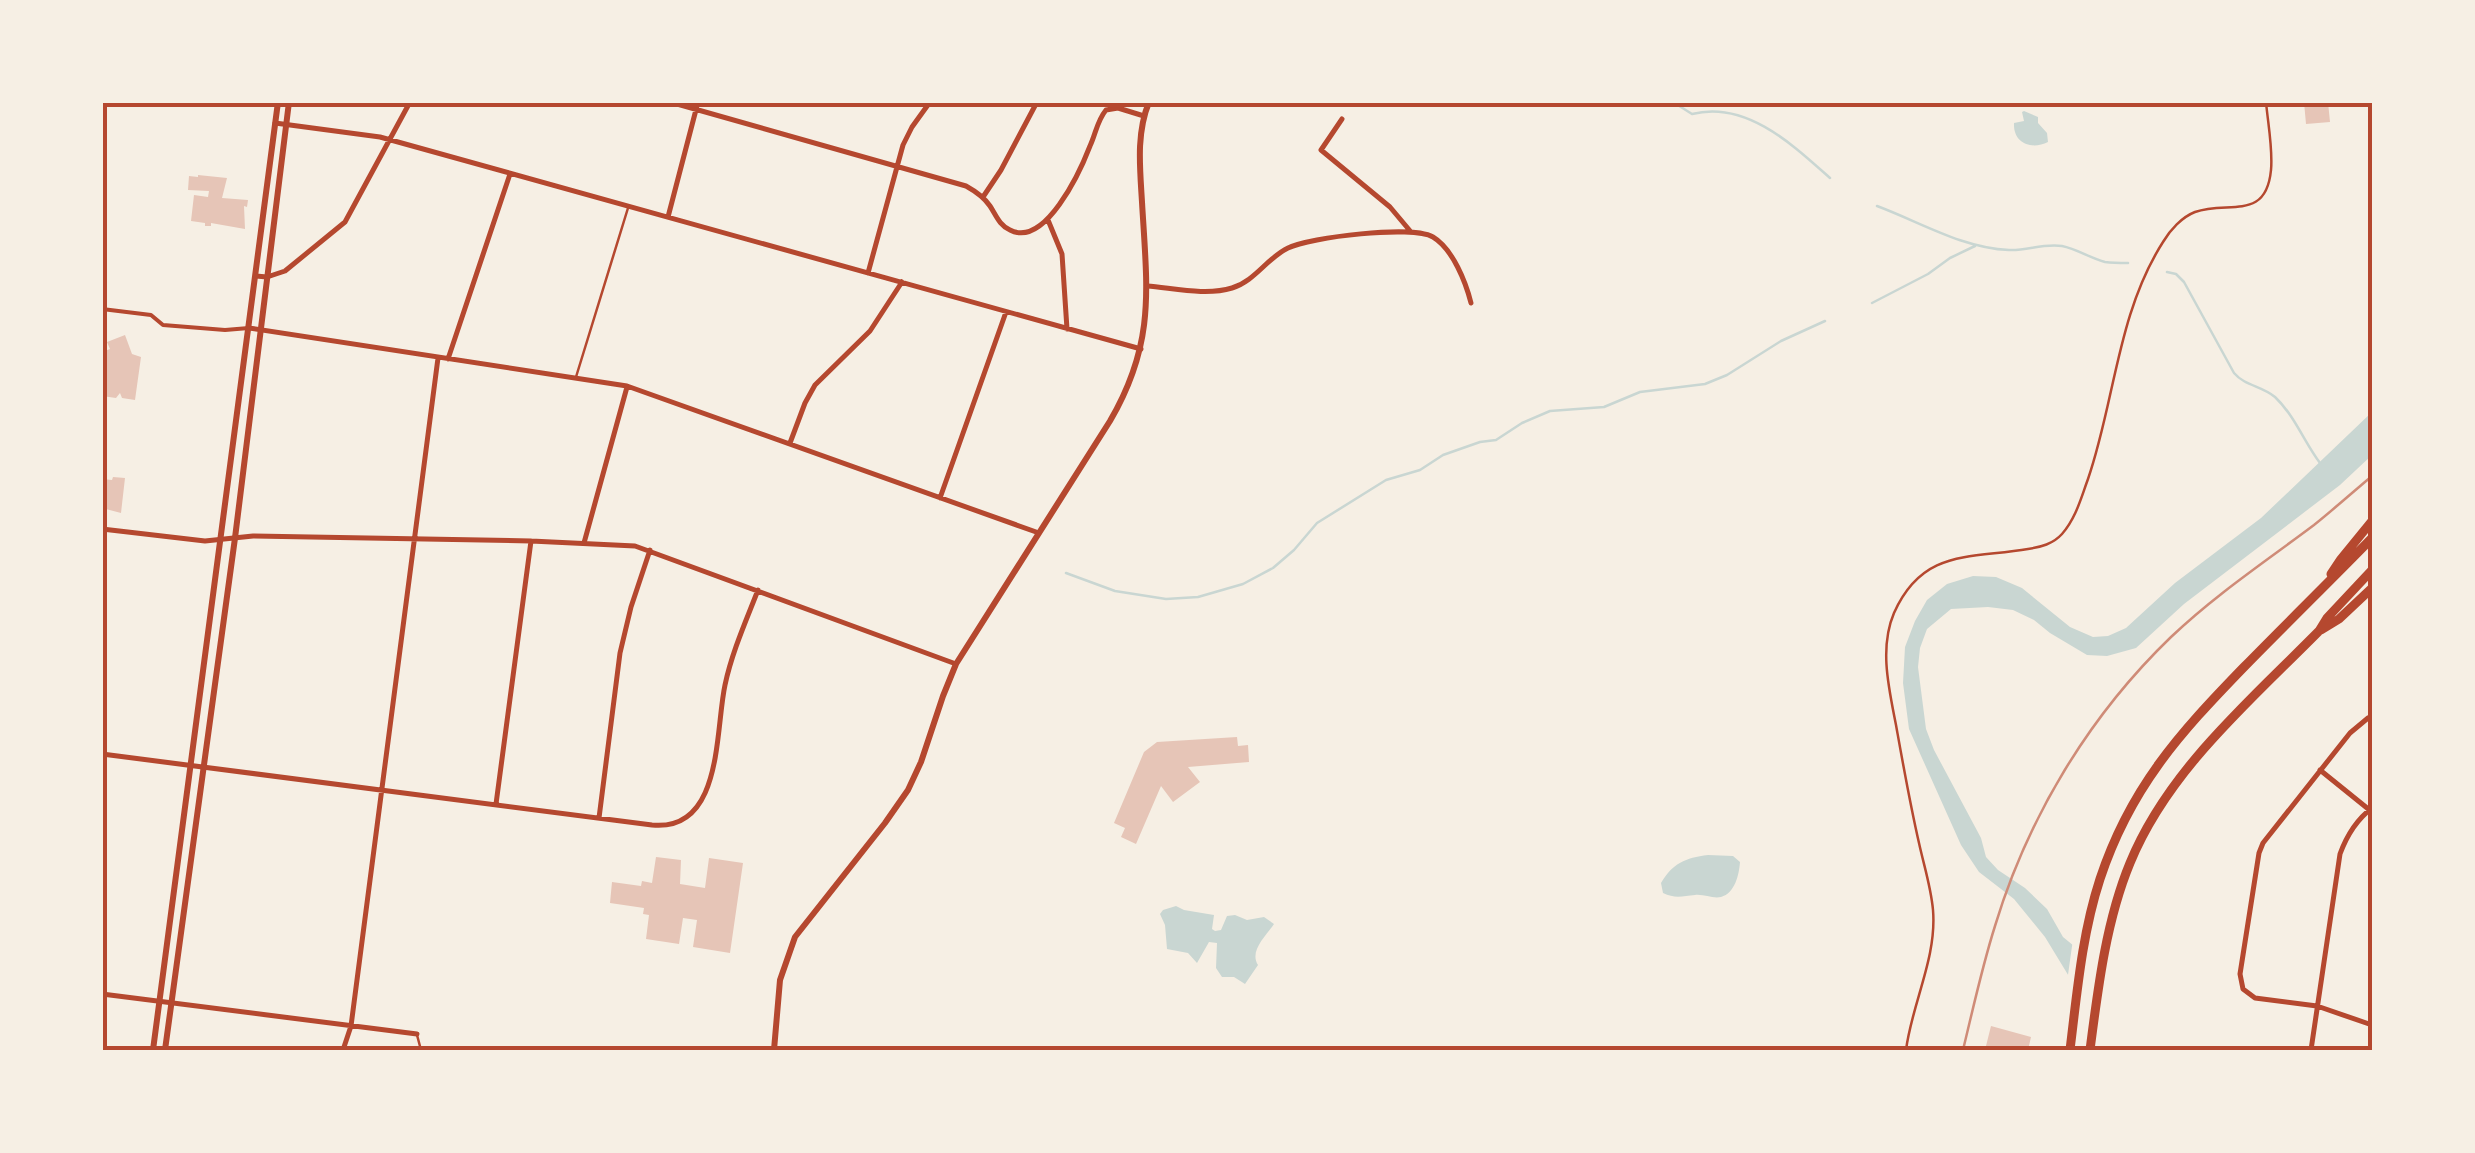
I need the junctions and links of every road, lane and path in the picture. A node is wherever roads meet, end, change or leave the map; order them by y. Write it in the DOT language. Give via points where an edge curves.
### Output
graph roads {
  1 [pos="278,102"];
  2 [pos="289,102"];
  3 [pos="410,102"];
  4 [pos="670,102"];
  5 [pos="930,102"];
  6 [pos="1037,102"];
  7 [pos="1149,102"];
  8 [pos="2266,102"];
  9 [pos="697,106"];
  10 [pos="1144,116"];
  11 [pos="1342,119"];
  12 [pos="275,123"];
  13 [pos="286,124"];
  14 [pos="390,140"];
  15 [pos="897,166"];
  16 [pos="510,174"];
  17 [pos="983,198"];
  18 [pos="628,206"];
  19 [pos="668,217"];
  20 [pos="1048,220"];
  21 [pos="1411,232"];
  22 [pos="868,272"];
  23 [pos="256,276"];
  24 [pos="267,278"];
  25 [pos="902,282"];
  26 [pos="1147,286"];
  27 [pos="1471,303"];
  28 [pos="102,309"];
  29 [pos="1006,312"];
  30 [pos="249,328"];
  31 [pos="1067,329"];
  32 [pos="260,330"];
  33 [pos="1141,349"];
  34 [pos="438,358"];
  35 [pos="448,360"];
  36 [pos="575,378"];
  37 [pos="628,386"];
  38 [pos="790,443"];
  39 [pos="940,498"];
  40 [pos="2372,521"];
  41 [pos="102,529"];
  42 [pos="1039,533"];
  43 [pos="235,538"];
  44 [pos="2372,538"];
  45 [pos="414,539"];
  46 [pos="222,540"];
  47 [pos="531,542"];
  48 [pos="584,543"];
  49 [pos="650,550"];
  50 [pos="2372,570"];
  51 [pos="2327,581"];
  52 [pos="2372,588"];
  53 [pos="758,590"];
  54 [pos="2319,631"];
  55 [pos="956,664"];
  56 [pos="2368,718"];
  57 [pos="102,754"];
  58 [pos="191,766"];
  59 [pos="203,767"];
  60 [pos="2320,770"];
  61 [pos="381,790"];
  62 [pos="496,804"];
  63 [pos="2372,810"];
  64 [pos="599,818"];
  65 [pos="102,994"];
  66 [pos="159,1001"];
  67 [pos="172,1003"];
  68 [pos="2317,1006"];
  69 [pos="350,1026"];
  70 [pos="2372,1026"];
  71 [pos="416,1034"];
  72 [pos="153,1050"];
  73 [pos="166,1050"];
  74 [pos="343,1050"];
  75 [pos="421,1050"];
  76 [pos="774,1050"];
  77 [pos="1906,1050"];
  78 [pos="2070,1050"];
  79 [pos="2090,1050"];
  80 [pos="2311,1050"];
  1 -- 12 [label="main road"];
  2 -- 13 [label="main road"];
  3 -- 14 [label="street"];
  4 -- 9 [label="street"];
  5 -- 15 [label="street"];
  6 -- 17 [label="street"];
  7 -- 10 [label="main road"];
  8 -- 77 [label="path" via="2272,165 2266,190 2246,207 2193,212 2162,243 2130,314 2096,456 2070,523 2046,545 1937,564 1914,584 1892,619 1887,673 1934,932"];
  9 -- 15 [label="street"];
  9 -- 19 [label="street"];
  10 -- 20 [label="street" via="1106,110"];
  10 -- 26 [label="main road" via="1139,159"];
  11 -- 21 [label="street" via="1321,150"];
  12 -- 13 [label="street"];
  12 -- 23 [label="main road"];
  13 -- 14 [label="street"];
  13 -- 24 [label="main road"];
  14 -- 16 [label="street"];
  14 -- 24 [label="street" via="345,222"];
  15 -- 17 [label="street" via="966,186"];
  15 -- 22 [label="street"];
  16 -- 18 [label="street"];
  16 -- 35 [label="street"];
  17 -- 20 [label="street" via="1011,231 1029,232"];
  18 -- 19 [label="street"];
  18 -- 36 [label="lane"];
  19 -- 22 [label="street"];
  20 -- 31 [label="street" via="1062,254"];
  21 -- 26 [label="street" via="1298,244 1231,288"];
  21 -- 27 [label="street" via="1441,244"];
  22 -- 25 [label="street"];
  23 -- 24 [label="street"];
  23 -- 30 [label="main road"];
  24 -- 32 [label="main road"];
  25 -- 29 [label="street"];
  25 -- 38 [label="street" via="870,332 815,385"];
  26 -- 33 [label="main road"];
  28 -- 30 [label="street" via="151,315 163,326"];
  29 -- 31 [label="street"];
  29 -- 39 [label="street"];
  30 -- 32 [label="street"];
  30 -- 46 [label="main road"];
  31 -- 33 [label="street"];
  32 -- 34 [label="street"];
  32 -- 43 [label="main road"];
  33 -- 42 [label="main road" via="1120,402"];
  34 -- 35 [label="street"];
  34 -- 45 [label="street"];
  35 -- 36 [label="street"];
  36 -- 37 [label="street"];
  37 -- 38 [label="street"];
  37 -- 48 [label="street"];
  38 -- 39 [label="street"];
  39 -- 42 [label="street"];
  40 -- 51 [label="highway"];
  41 -- 46 [label="street"];
  42 -- 55 [label="main road"];
  43 -- 45 [label="street"];
  43 -- 46 [label="street"];
  43 -- 59 [label="main road"];
  44 -- 51 [label="highway"];
  45 -- 47 [label="street"];
  45 -- 61 [label="street"];
  46 -- 58 [label="main road"];
  47 -- 48 [label="street"];
  47 -- 62 [label="street"];
  48 -- 49 [label="street"];
  49 -- 53 [label="street"];
  49 -- 64 [label="street" via="624,631"];
  50 -- 54 [label="highway"];
  51 -- 78 [label="highway" via="2188,726 2125,819 2092,909"];
  52 -- 54 [label="highway"];
  53 -- 55 [label="street"];
  53 -- 64 [label="street" via="726,680 710,784 693,812 662,826"];
  54 -- 79 [label="highway" via="2209,744 2165,799 2131,860 2106,948"];
  55 -- 76 [label="main road" via="908,790 795,937 780,980"];
  56 -- 60 [label="street"];
  57 -- 58 [label="street"];
  58 -- 59 [label="street"];
  58 -- 66 [label="main road"];
  59 -- 61 [label="street"];
  59 -- 67 [label="main road"];
  60 -- 63 [label="street"];
  60 -- 68 [label="street" via="2259,853 2240,974 2255,998"];
  61 -- 62 [label="street"];
  61 -- 69 [label="street"];
  62 -- 64 [label="street"];
  63 -- 68 [label="street" via="2350,831 2340,854"];
  65 -- 66 [label="street"];
  66 -- 67 [label="street"];
  66 -- 72 [label="main road"];
  67 -- 69 [label="street"];
  67 -- 73 [label="main road"];
  68 -- 70 [label="street"];
  68 -- 80 [label="street"];
  69 -- 71 [label="street"];
  69 -- 74 [label="street"];
  71 -- 75 [label="lane"];
}
